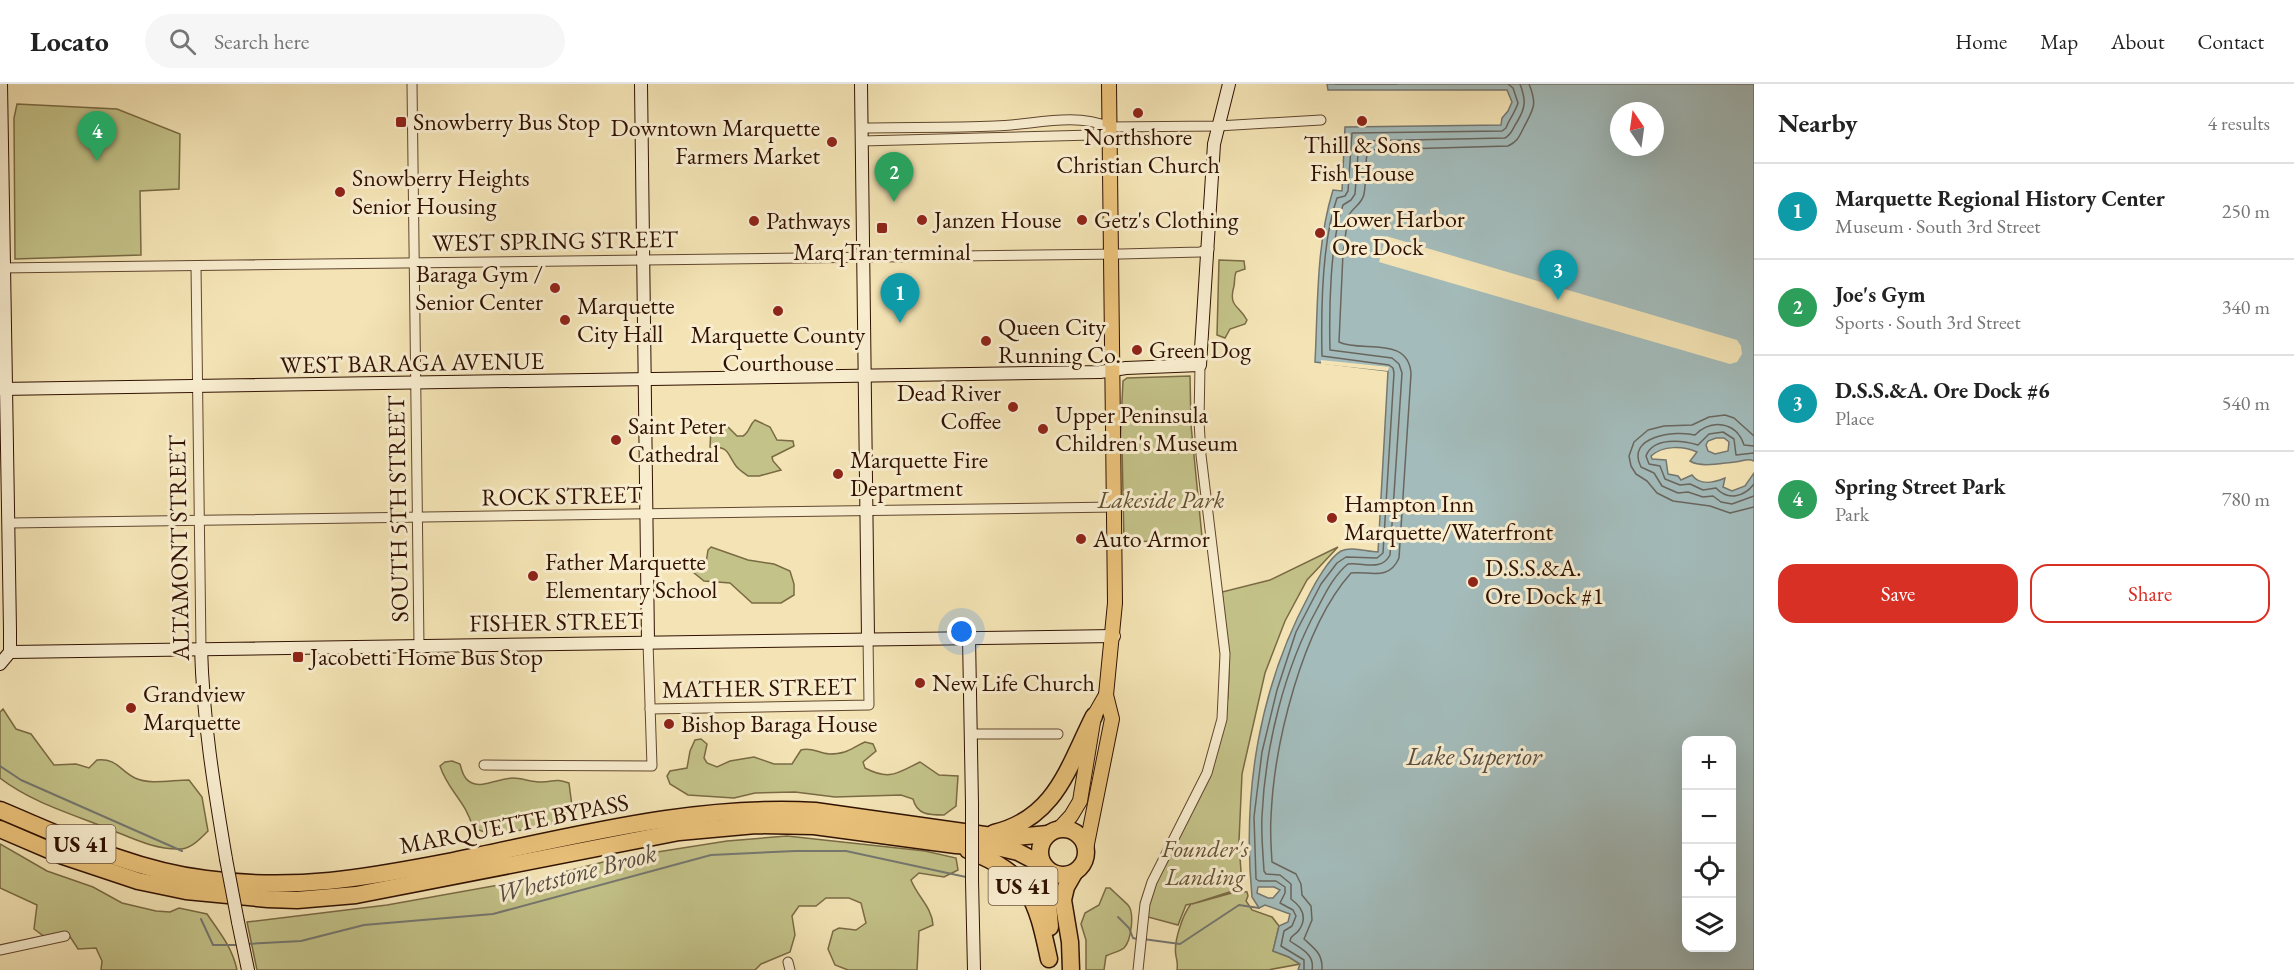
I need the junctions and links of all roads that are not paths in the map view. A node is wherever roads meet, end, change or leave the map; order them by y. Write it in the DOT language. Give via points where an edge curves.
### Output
graph roads {
  1 [pos="1,84"];
  2 [pos="412,84"];
  3 [pos="641,84"];
  4 [pos="861,84"];
  5 [pos="1109,84"];
  6 [pos="1229,84"];
  7 [pos="1321,120"];
  8 [pos="1218,126"];
  9 [pos="1109,127"];
  10 [pos="862,128"];
  11 [pos="862,141"];
  12 [pos="1209,249"];
  13 [pos="1111,254"];
  14 [pos="864,256"];
  15 [pos="643,260"];
  16 [pos="415,262"];
  17 [pos="196,266"];
  18 [pos="3,268"];
  19 [pos="1200,365"];
  20 [pos="1113,370"];
  21 [pos="865,376"];
  22 [pos="644,380"];
  23 [pos="416,384"];
  24 [pos="196,387"];
  25 [pos="4,389"];
  26 [pos="1115,507"];
  27 [pos="867,510"];
  28 [pos="646,514"];
  29 [pos="417,518"];
  30 [pos="199,522"];
  31 [pos="10,523"];
  32 [pos="1114,636"];
  33 [pos="868,638"];
  34 [pos="969,638"];
  35 [pos="648,642"];
  36 [pos="419,646"];
  37 [pos="201,648"];
  38 [pos="5,652"];
  39 [pos="0,664"];
  40 [pos="1106,695"];
  41 [pos="650,709"];
  42 [pos="1094,716"];
  43 [pos="971,734"];
  44 [pos="1058,734"];
  45 [pos="484,765"];
  46 [pos="0,810"];
  47 [pos="0,830"];
  48 [pos="1053,832"];
  49 [pos="985,835"];
  50 [pos="956,845"];
  51 [pos="1086,849"];
  52 [pos="1044,866"];
  53 [pos="1074,873"];
  54 [pos="65,936"];
  55 [pos="0,950"];
  56 [pos="1049,965"];
  57 [pos="248,970"];
  58 [pos="974,970"];
  59 [pos="1071,970"];
  60 [pos="1138,970"];
  1 -- 18 [label="street"];
  2 -- 16 [label="street, SOUTH 5TH STREET"];
  3 -- 15 [label="street"];
  4 -- 10 [label="street"];
  5 -- 9 [label="main road"];
  6 -- 8 [label="street"];
  7 -- 8 [label="street"];
  8 -- 9 [label="street"];
  8 -- 12 [label="street"];
  9 -- 10 [label="street" via="1094,121 1041,121 998,126"];
  9 -- 11 [label="street" via="1093,135"];
  9 -- 13 [label="main road"];
  10 -- 11 [label="street"];
  11 -- 14 [label="street"];
  12 -- 13 [label="street, WEST SPRING STREET"];
  12 -- 19 [label="street"];
  13 -- 14 [label="street, WEST SPRING STREET"];
  13 -- 20 [label="main road"];
  14 -- 15 [label="street, WEST SPRING STREET"];
  14 -- 21 [label="street"];
  15 -- 16 [label="street, WEST SPRING STREET"];
  15 -- 22 [label="street"];
  16 -- 17 [label="street, WEST SPRING STREET"];
  16 -- 23 [label="street, SOUTH 5TH STREET"];
  17 -- 18 [label="street, WEST SPRING STREET"];
  17 -- 24 [label="street, ALTAMONT STREET"];
  18 -- 25 [label="street"];
  19 -- 20 [label="street, WEST BARAGA AVENUE"];
  19 -- 60 [label="street" via="1201,455 1225,654 1222,719 1207,773 1152,882 1145,904"];
  20 -- 21 [label="street, WEST BARAGA AVENUE"];
  20 -- 26 [label="main road"];
  21 -- 22 [label="street, WEST BARAGA AVENUE"];
  21 -- 27 [label="street"];
  22 -- 23 [label="street, WEST BARAGA AVENUE"];
  22 -- 28 [label="street"];
  23 -- 24 [label="street, WEST BARAGA AVENUE"];
  23 -- 29 [label="street, SOUTH 5TH STREET"];
  24 -- 25 [label="street, WEST BARAGA AVENUE"];
  24 -- 30 [label="street, ALTAMONT STREET"];
  25 -- 31 [label="street"];
  26 -- 27 [label="street, ROCK STREET"];
  26 -- 32 [label="main road"];
  27 -- 28 [label="street, ROCK STREET"];
  27 -- 33 [label="street"];
  28 -- 29 [label="street, ROCK STREET"];
  28 -- 35 [label="street"];
  29 -- 30 [label="street, ROCK STREET"];
  29 -- 36 [label="street, SOUTH 5TH STREET"];
  30 -- 31 [label="street, ROCK STREET"];
  30 -- 37 [label="street, ALTAMONT STREET"];
  31 -- 38 [label="street"];
  32 -- 34 [label="street, FISHER STREET"];
  32 -- 40 [label="main road"];
  33 -- 34 [label="street, FISHER STREET"];
  33 -- 35 [label="street, FISHER STREET"];
  33 -- 41 [label="street, MATHER STREET" via="869,705"];
  34 -- 43 [label="street"];
  35 -- 36 [label="street, FISHER STREET"];
  35 -- 41 [label="street"];
  36 -- 37 [label="street, FISHER STREET"];
  37 -- 38 [label="street, FISHER STREET"];
  37 -- 57 [label="street, ALTAMONT STREET, bridge" via="208,757"];
  38 -- 39 [label="street"];
  40 -- 42 [label="main road"];
  40 -- 51 [label="main road" via="1112,718"];
  41 -- 45 [label="street" via="652,766"];
  42 -- 48 [label="main road" via="1080,801 1071,816"];
  42 -- 49 [label="highway" via="1049,801 1024,822"];
  43 -- 44 [label="street"];
  43 -- 58 [label="street, bridge"];
  46 -- 49 [label="highway, MARQUETTE BYPASS / US 41" via="114,857 164,871 269,884 373,877 644,823 725,811 815,811"];
  47 -- 50 [label="highway, MARQUETTE BYPASS / US 41" via="88,866 161,887 237,898 287,900 389,890 706,828 814,826"];
  48 -- 49 [label="highway, MARQUETTE BYPASS / US 41" via="1016,838"];
  48 -- 51 [label="highway, US 41" via="1071,831 1081,837"];
  48 -- 52 [label="highway, US 41" via="1043,839 1039,849"];
  50 -- 52 [label="highway, MARQUETTE BYPASS / US 41" via="1018,852"];
  50 -- 56 [label="highway, US 41" via="998,864 1022,884 1039,914"];
  51 -- 53 [label="highway, US 41" via="1084,862"];
  52 -- 53 [label="highway, US 41" via="1057,874"];
  52 -- 56 [label="highway, US 41" via="1051,938"];
  53 -- 59 [label="highway, US 41" via="1063,900"];
  54 -- 55 [label="street"];
}
